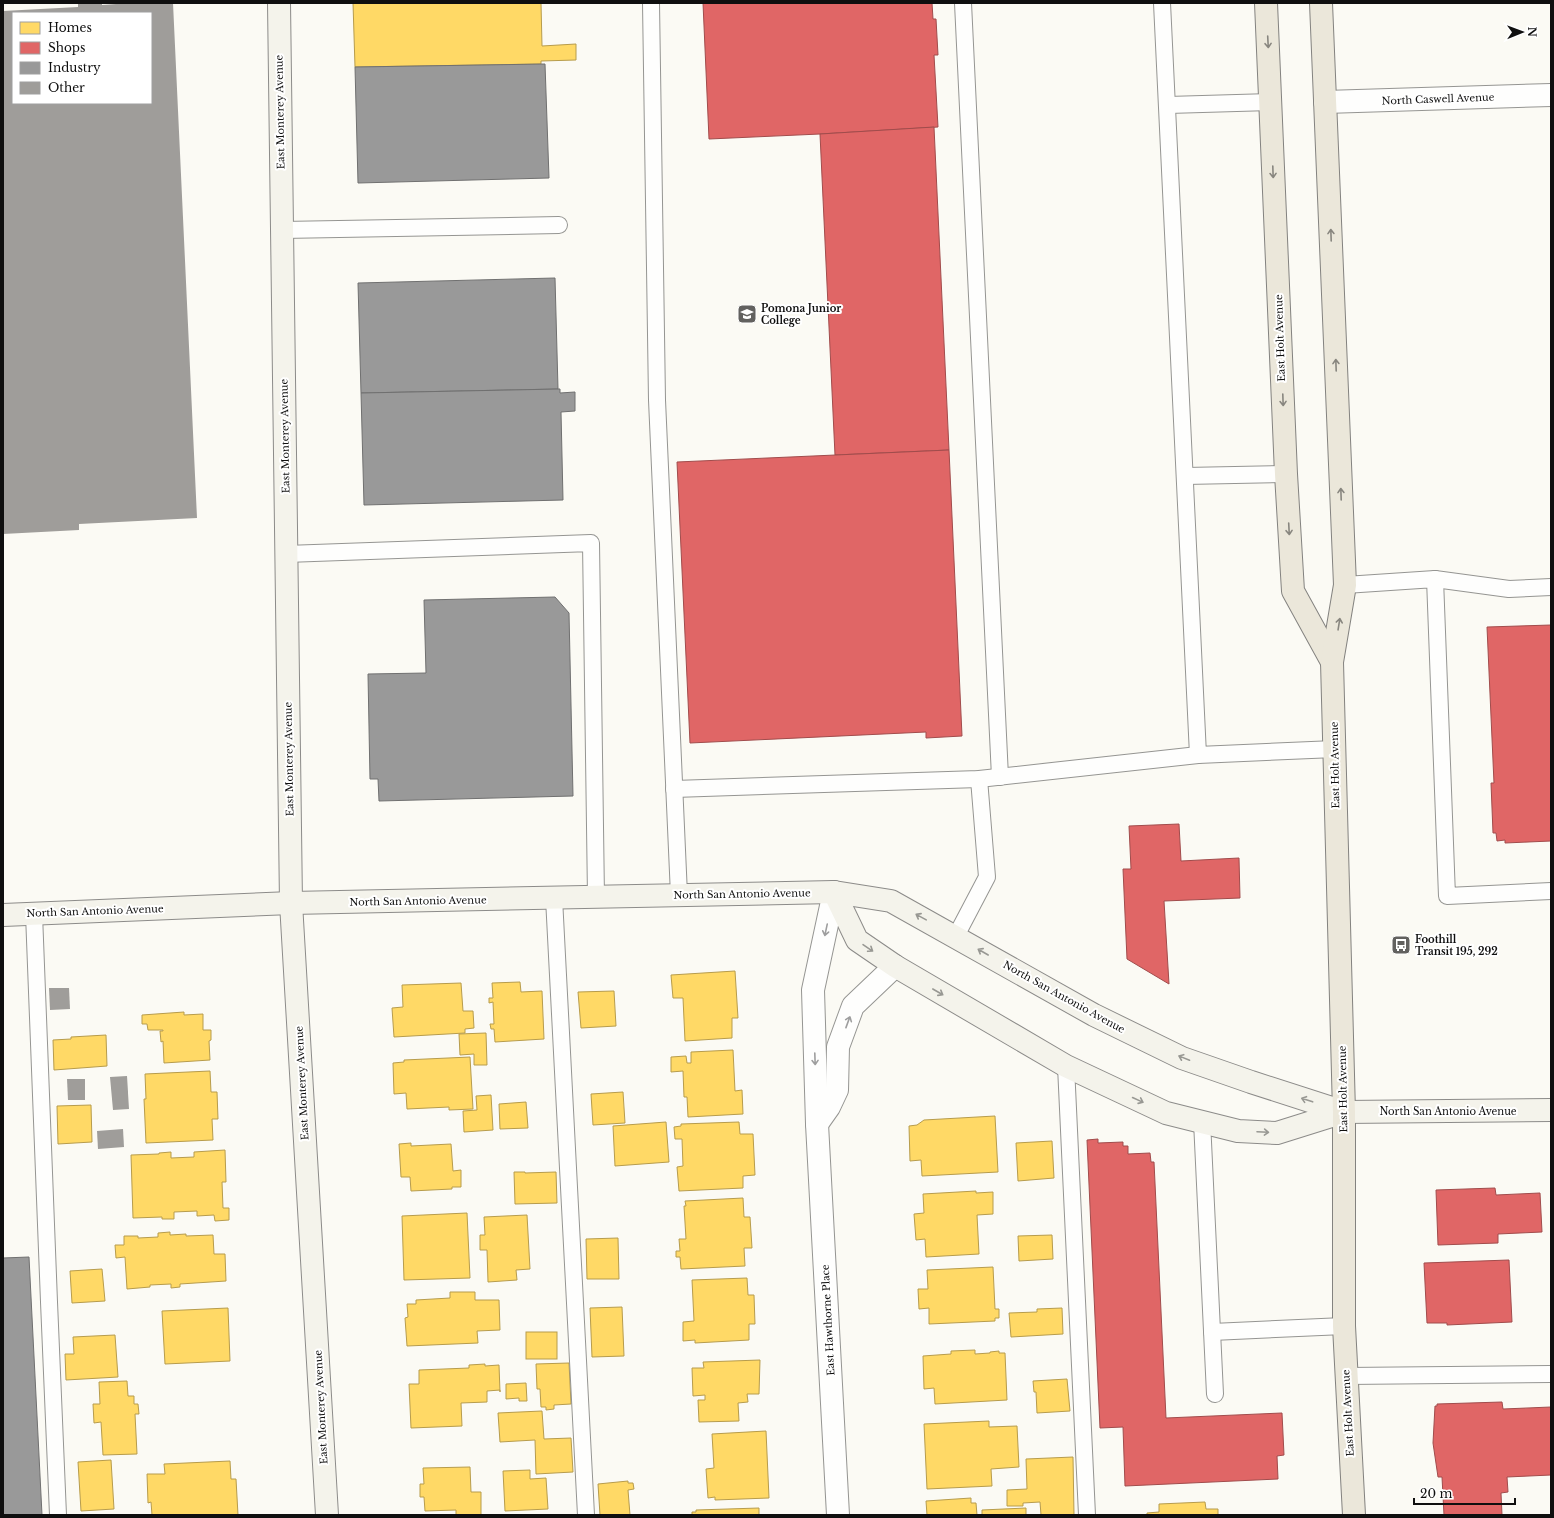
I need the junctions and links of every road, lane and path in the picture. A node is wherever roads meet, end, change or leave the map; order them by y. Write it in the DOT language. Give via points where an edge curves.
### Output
graph roads {
  1 [pos="279,3"];
  2 [pos="652,3"];
  3 [pos="964,3"];
  4 [pos="1162,3"];
  5 [pos="1266,3"];
  6 [pos="1321,3"];
  7 [pos="1551,95"];
  8 [pos="1271,102"];
  9 [pos="1326,102"];
  10 [pos="1168,105"];
  11 [pos="559,225"];
  12 [pos="282,230"];
  13 [pos="1286,474"];
  14 [pos="1185,476"];
  15 [pos="286,554"];
  16 [pos="1435,579"];
  17 [pos="1345,585"];
  18 [pos="1551,587"];
  19 [pos="1332,662"];
  20 [pos="1335,749"];
  21 [pos="1198,755"];
  22 [pos="1000,777"];
  23 [pos="979,779"];
  24 [pos="674,789"];
  25 [pos="834,892"];
  26 [pos="1551,892"];
  27 [pos="679,895"];
  28 [pos="596,897"];
  29 [pos="554,898"];
  30 [pos="291,903"];
  31 [pos="34,914"];
  32 [pos="3,915"];
  33 [pos="956,936"];
  34 [pos="895,966"];
  35 [pos="1066,1066"];
  36 [pos="1551,1110"];
  37 [pos="1344,1112"];
  38 [pos="1202,1122"];
  39 [pos="817,1124"];
  40 [pos="1344,1326"];
  41 [pos="1212,1332"];
  42 [pos="1551,1374"];
  43 [pos="1346,1376"];
  44 [pos="1215,1394"];
  45 [pos="58,1515"];
  46 [pos="327,1515"];
  47 [pos="586,1515"];
  48 [pos="838,1515"];
  49 [pos="1088,1515"];
  50 [pos="1354,1515"];
  1 -- 12 [label="main road, East Monterey Avenue"];
  2 -- 24 [label="lane" via="658,400"];
  3 -- 22 [label="lane"];
  4 -- 10 [label="lane"];
  5 -- 8 [label="main road, East Holt Avenue, one-way"];
  6 -- 9 [label="main road, East Holt Avenue"];
  7 -- 9 [label="street, North Caswell Avenue"];
  8 -- 10 [label="lane"];
  8 -- 13 [label="main road, East Holt Avenue, one-way"];
  17 -- 9 [label="main road, East Holt Avenue, one-way"];
  10 -- 14 [label="lane"];
  11 -- 12 [label="lane"];
  12 -- 15 [label="main road, East Monterey Avenue"];
  13 -- 14 [label="lane"];
  13 -- 19 [label="main road, East Holt Avenue, one-way" via="1293,591"];
  14 -- 21 [label="lane"];
  15 -- 28 [label="lane" via="591,543"];
  15 -- 30 [label="main road, East Monterey Avenue"];
  16 -- 17 [label="lane"];
  16 -- 18 [label="lane" via="1509,589"];
  16 -- 26 [label="lane" via="1447,896"];
  19 -- 17 [label="main road, East Holt Avenue, one-way"];
  19 -- 20 [label="main road, East Holt Avenue"];
  20 -- 21 [label="lane"];
  20 -- 37 [label="main road, East Holt Avenue"];
  21 -- 22 [label="lane"];
  22 -- 23 [label="lane"];
  23 -- 24 [label="lane"];
  23 -- 33 [label="lane" via="987,878"];
  24 -- 27 [label="lane"];
  25 -- 27 [label="main road, North San Antonio Avenue"];
  33 -- 25 [label="main road, North San Antonio Avenue, one-way" via="891,901"];
  25 -- 34 [label="main road, North San Antonio Avenue, one-way" via="857,940"];
  25 -- 39 [label="street, East Hawthorne Place, one-way" via="813,990"];
  27 -- 28 [label="main road, North San Antonio Avenue"];
  28 -- 29 [label="main road, North San Antonio Avenue"];
  29 -- 30 [label="main road, North San Antonio Avenue"];
  29 -- 47 [label="lane"];
  30 -- 31 [label="main road, North San Antonio Avenue"];
  30 -- 46 [label="main road, East Monterey Avenue"];
  31 -- 32 [label="main road, North San Antonio Avenue"];
  31 -- 45 [label="lane"];
  37 -- 33 [label="main road, North San Antonio Avenue, one-way" via="1182,1058 1094,1015"];
  34 -- 35 [label="main road, North San Antonio Avenue, one-way"];
  39 -- 34 [label="street, one-way" via="837,1090 838,1047 853,1006"];
  35 -- 38 [label="main road, North San Antonio Avenue, one-way" via="1166,1113"];
  35 -- 49 [label="lane"];
  36 -- 37 [label="main road, North San Antonio Avenue"];
  38 -- 37 [label="main road, North San Antonio Avenue, one-way" via="1238,1131 1278,1133"];
  37 -- 40 [label="main road, East Holt Avenue"];
  38 -- 41 [label="lane"];
  39 -- 48 [label="street, East Hawthorne Place"];
  40 -- 41 [label="lane"];
  40 -- 43 [label="main road, East Holt Avenue"];
  41 -- 44 [label="lane"];
  42 -- 43 [label="lane"];
  43 -- 50 [label="main road, East Holt Avenue"];
}
